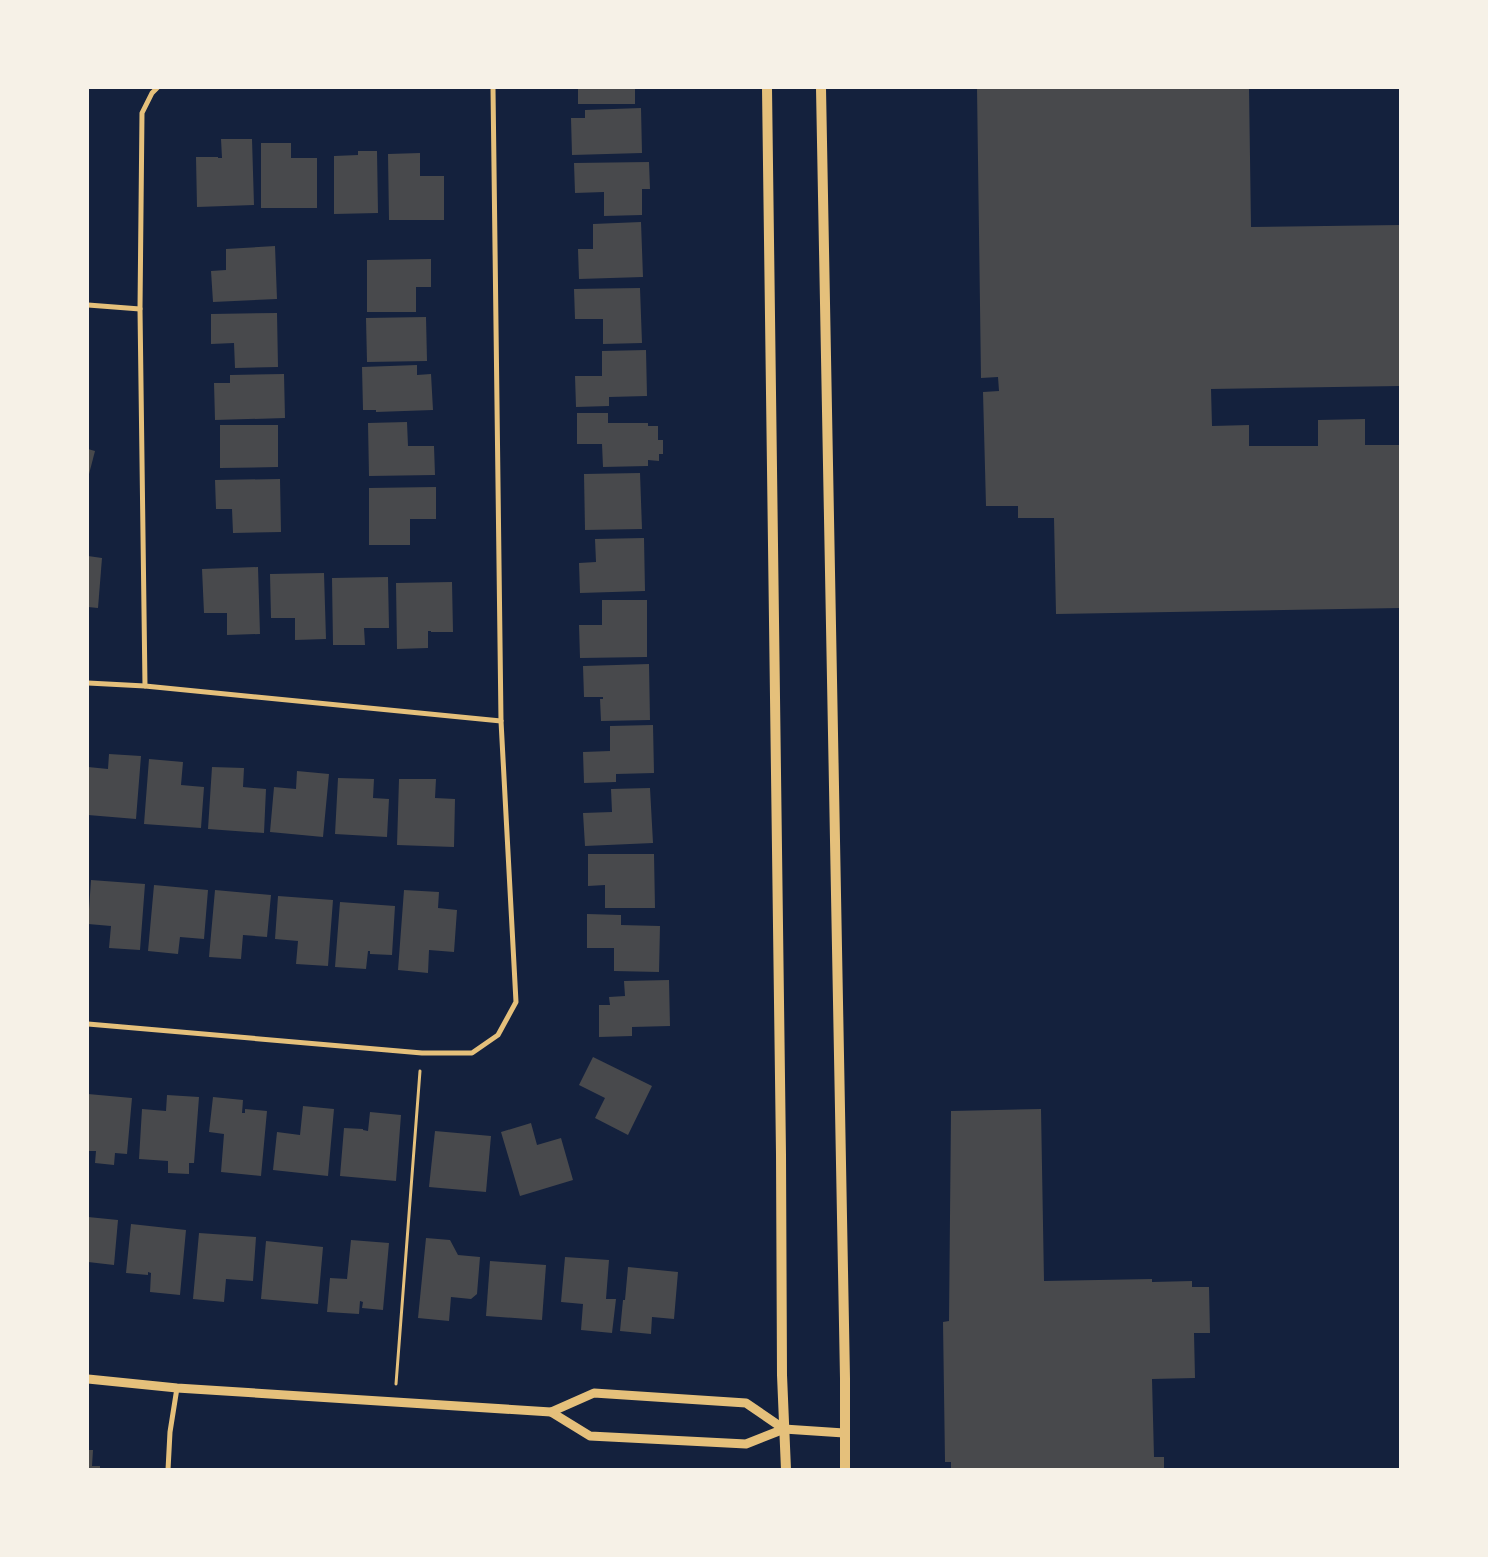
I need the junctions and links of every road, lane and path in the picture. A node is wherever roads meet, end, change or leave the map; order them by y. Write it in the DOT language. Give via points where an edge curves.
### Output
graph roads {
  1 [pos="157,88"];
  2 [pos="493,88"];
  3 [pos="767,88"];
  4 [pos="821,88"];
  5 [pos="88,305"];
  6 [pos="140,309"];
  7 [pos="88,683"];
  8 [pos="145,686"];
  9 [pos="501,721"];
  10 [pos="88,1024"];
  11 [pos="422,1053"];
  12 [pos="88,1379"];
  13 [pos="177,1388"];
  14 [pos="395,1402"];
  15 [pos="551,1412"];
  16 [pos="784,1429"];
  17 [pos="844,1433"];
  18 [pos="168,1470"];
  19 [pos="786,1470"];
  20 [pos="845,1470"];
  1 -- 6 [label="street" via="142,114"];
  2 -- 9 [label="street"];
  3 -- 16 [label="main road"];
  4 -- 17 [label="main road"];
  5 -- 6 [label="street"];
  6 -- 8 [label="street"];
  7 -- 8 [label="street"];
  8 -- 9 [label="street"];
  9 -- 11 [label="street" via="516,1002 498,1035 472,1053"];
  10 -- 11 [label="street"];
  11 -- 14 [label="path"];
  12 -- 13 [label="street"];
  13 -- 14 [label="street"];
  13 -- 18 [label="street"];
  14 -- 15 [label="street"];
  15 -- 16 [label="street" via="590,1436 746,1444"];
  15 -- 16 [label="street" via="594,1393 746,1403"];
  16 -- 17 [label="street"];
  16 -- 19 [label="main road"];
  17 -- 20 [label="main road"];
}
